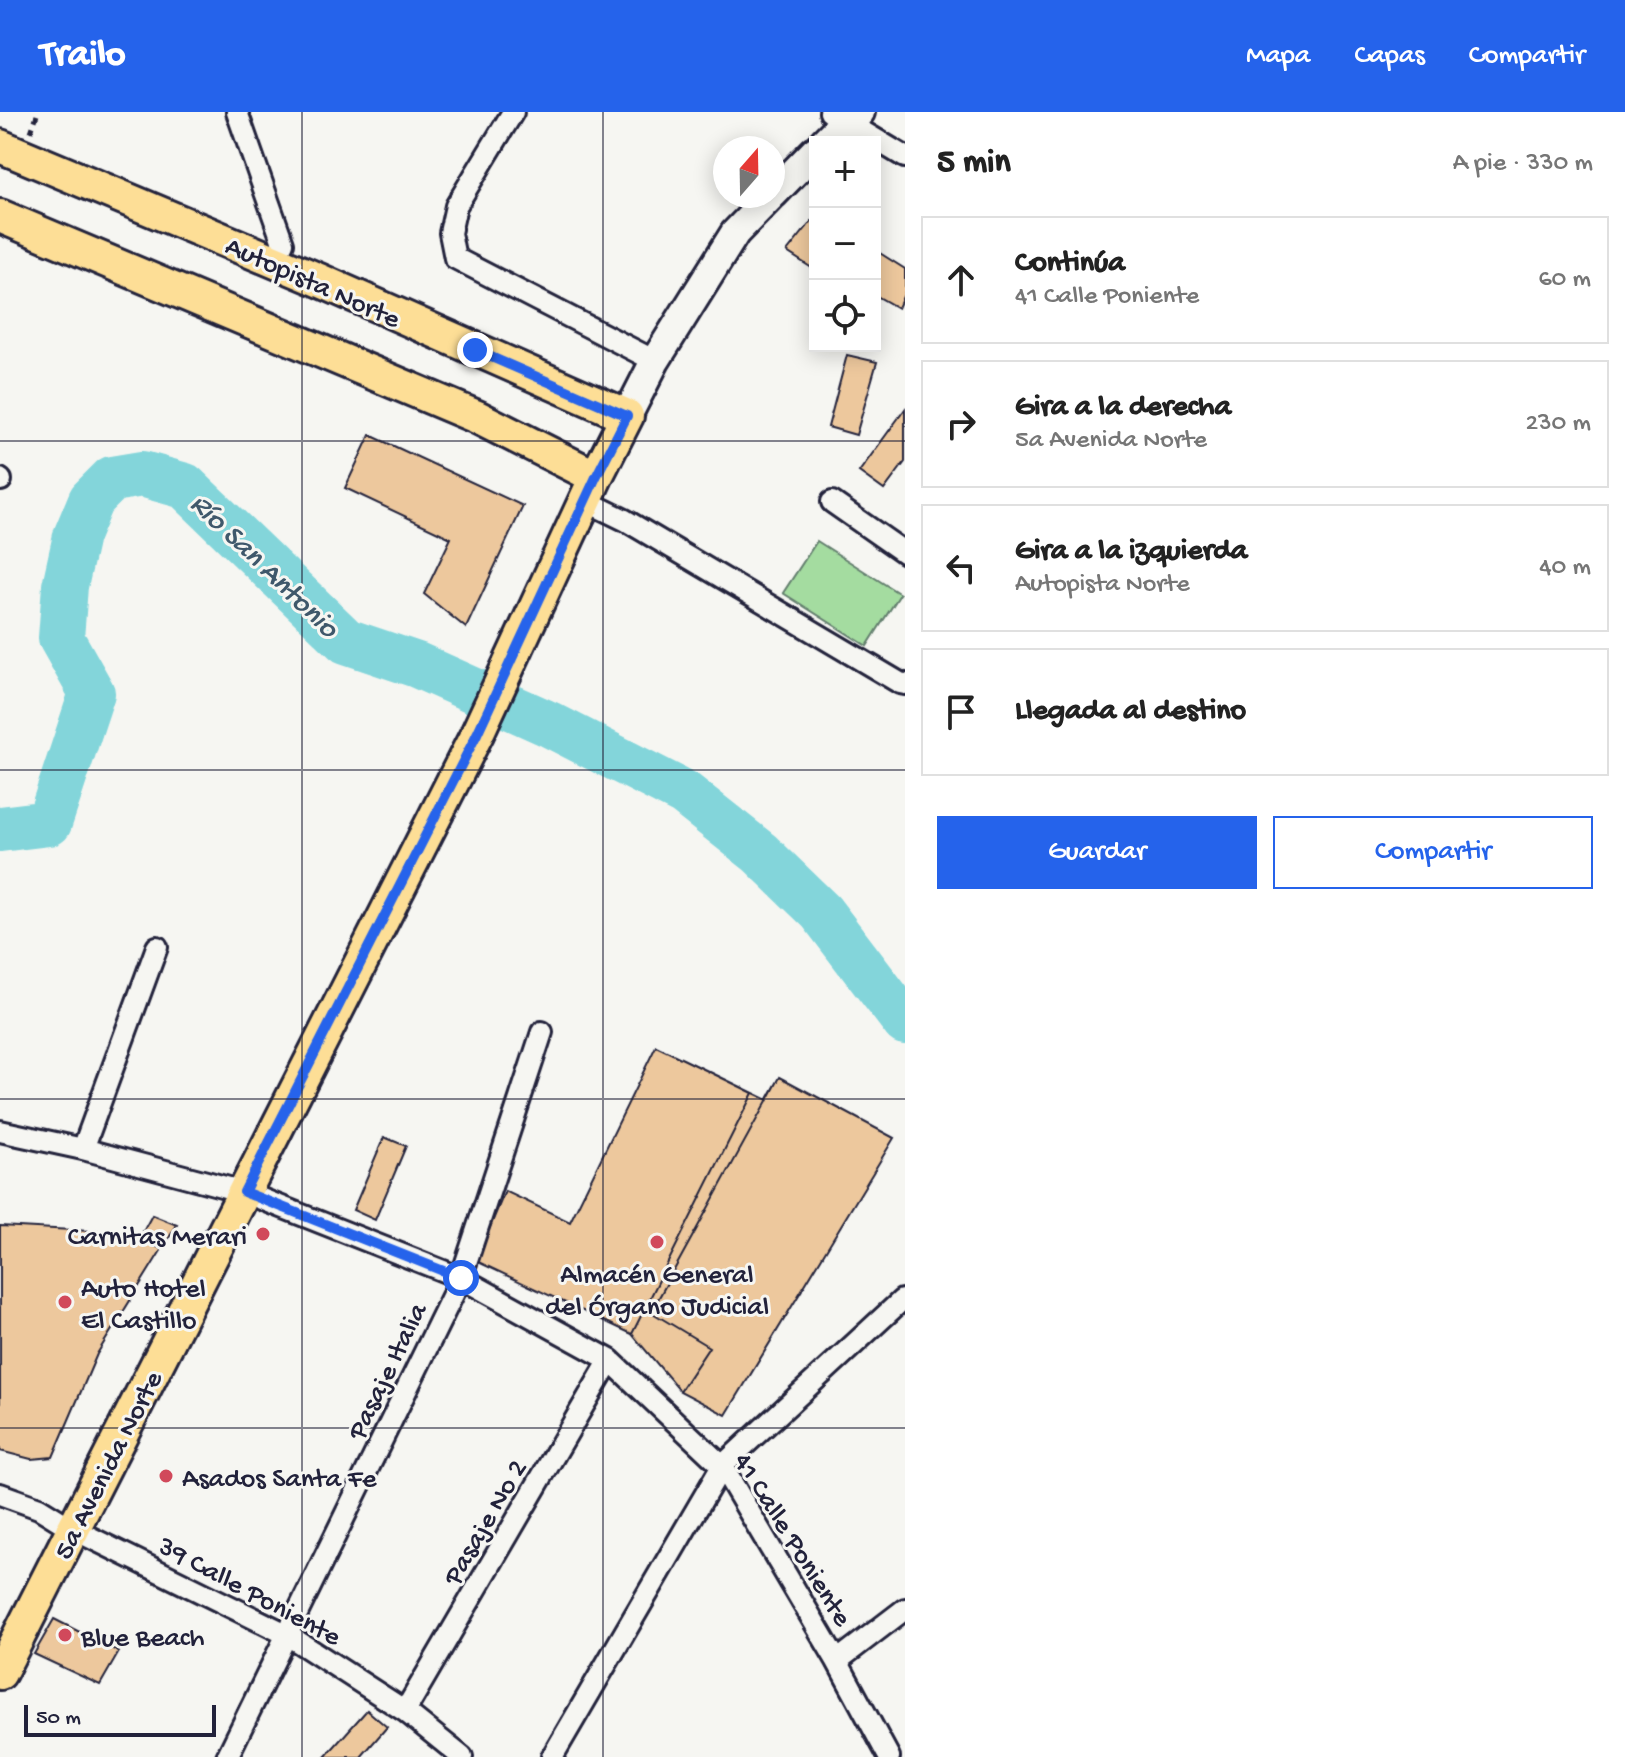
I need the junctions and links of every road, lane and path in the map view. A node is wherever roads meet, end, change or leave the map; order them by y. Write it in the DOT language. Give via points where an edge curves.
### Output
graph roads {
  1 [pos="237,112"];
  2 [pos="513,112"];
  3 [pos="845,115"];
  4 [pos="829,136"];
  5 [pos="0,146"];
  6 [pos="809,157"];
  7 [pos="905,157"];
  8 [pos="785,182"];
  9 [pos="759,208"];
  10 [pos="2,222"];
  11 [pos="274,261"];
  12 [pos="655,361"];
  13 [pos="627,416"];
  14 [pos="591,489"];
  15 [pos="832,502"];
  16 [pos="905,553"];
  17 [pos="905,684"];
  18 [pos="157,947"];
  19 [pos="542,1032"];
  20 [pos="0,1131"];
  21 [pos="83,1149"];
  22 [pos="244,1192"];
  23 [pos="461,1278"];
  24 [pos="902,1300"];
  25 [pos="610,1360"];
  26 [pos="722,1466"];
  27 [pos="0,1494"];
  28 [pos="73,1529"];
  29 [pos="905,1609"];
  30 [pos="286,1634"];
  31 [pos="837,1661"];
  32 [pos="0,1673"];
  33 [pos="405,1711"];
  34 [pos="227,1757"];
  35 [pos="462,1757"];
  36 [pos="552,1757"];
  37 [pos="889,1757"];
  1 -- 11 [label="street" via="283,243"];
  2 -- 12 [label="street" via="456,206 450,233 455,258"];
  3 -- 4 [label="main road"];
  3 -- 7 [label="street"];
  5 -- 11 [label="main road, Autopista Norte"];
  6 -- 8 [label="main road, 5a Avenida Norte"];
  9 -- 12 [label="main road, 5a Avenida Norte" via="735,233"];
  10 -- 14 [label="main road" via="477,417"];
  11 -- 13 [label="main road, Autopista Norte"];
  12 -- 13 [label="main road, 5a Avenida Norte"];
  13 -- 14 [label="main road, 5a Avenida Norte"];
  14 -- 17 [label="street" via="625,520"];
  14 -- 22 [label="main road, 5a Avenida Norte" via="477,734"];
  15 -- 16 [label="street"];
  18 -- 21 [label="street"];
  19 -- 23 [label="street, Pasaje Italia"];
  20 -- 21 [label="street, 41 Calle Poniente"];
  21 -- 22 [label="street, 41 Calle Poniente"];
  22 -- 23 [label="street, 41 Calle Poniente"];
  22 -- 28 [label="main road, 5a Avenida Norte"];
  23 -- 25 [label="street, 41 Calle Poniente"];
  23 -- 30 [label="street, Pasaje Italia"];
  24 -- 26 [label="street"];
  25 -- 26 [label="street, 41 Calle Poniente"];
  25 -- 33 [label="street, Pasaje No 2"];
  26 -- 31 [label="street, 41 Calle Poniente"];
  26 -- 36 [label="street"];
  27 -- 28 [label="street, 39 Calle Poniente" via="39,1508"];
  28 -- 30 [label="street, 39 Calle Poniente"];
  28 -- 32 [label="main road, 5a Avenida Norte"];
  29 -- 31 [label="street"];
  30 -- 33 [label="street, 39 Calle Poniente"];
  30 -- 34 [label="street, Pasaje Italia"];
  31 -- 37 [label="street, 41 Calle Poniente"];
  33 -- 35 [label="street, 39 Calle Poniente"];
}
